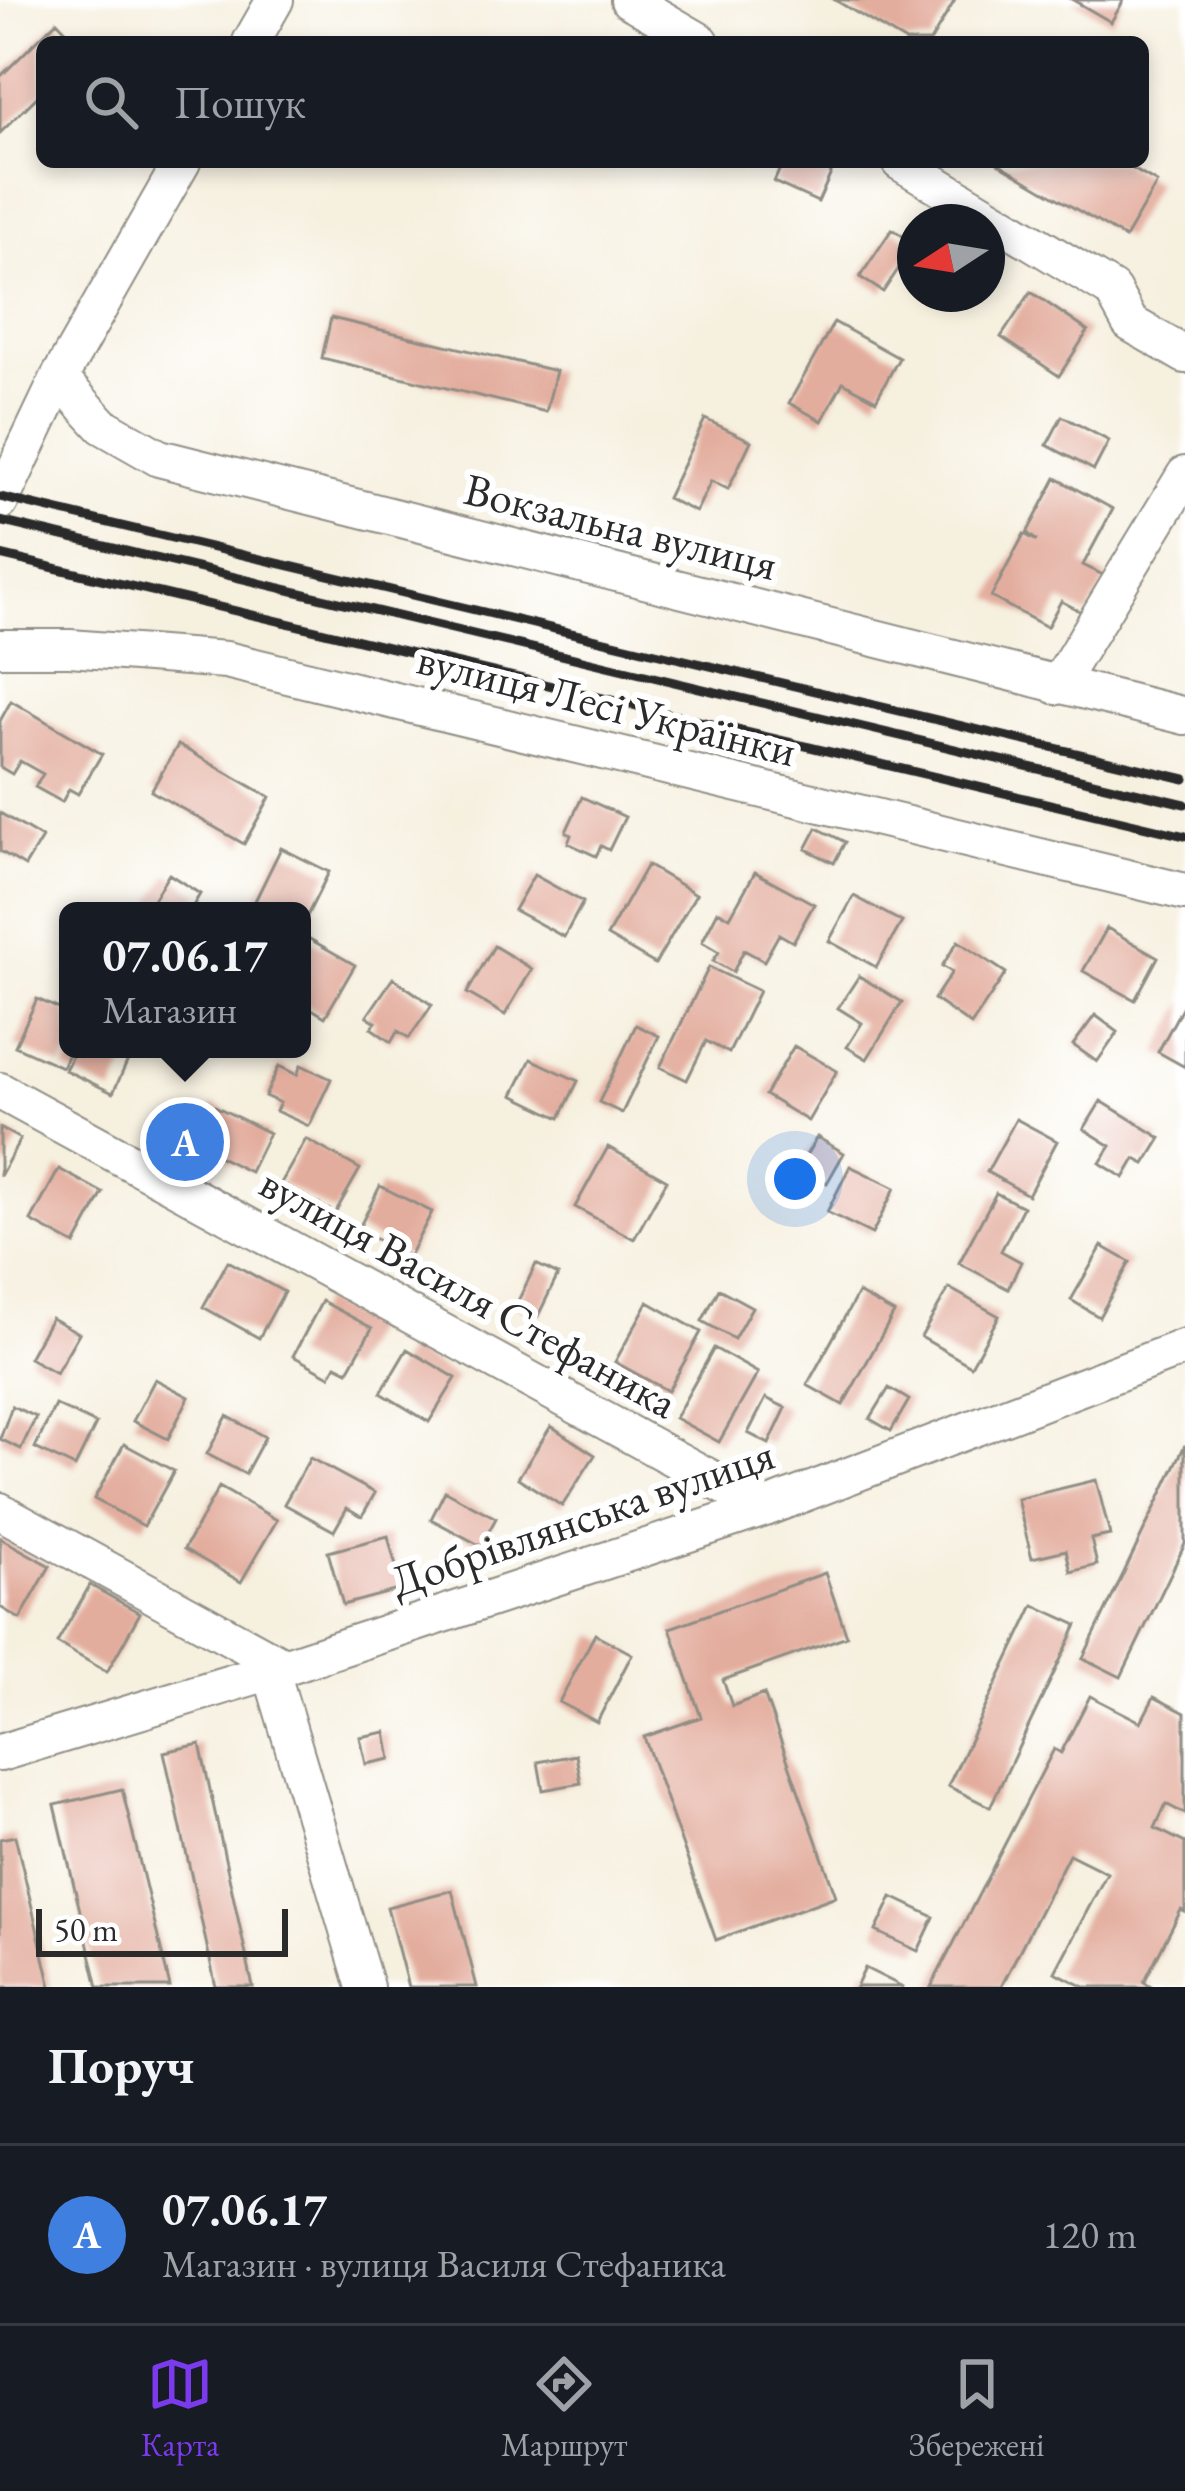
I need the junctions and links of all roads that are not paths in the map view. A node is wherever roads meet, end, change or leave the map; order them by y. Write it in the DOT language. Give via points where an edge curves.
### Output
graph roads {
  1 [pos="274,0"];
  2 [pos="629,0"];
  3 [pos="686,22"];
  4 [pos="254,36"];
  5 [pos="179,168"];
  6 [pos="910,168"];
  7 [pos="1185,355"];
  8 [pos="59,378"];
  9 [pos="1185,475"];
  10 [pos="0,502"];
  11 [pos="0,648"];
  12 [pos="1057,686"];
  13 [pos="1185,716"];
  14 [pos="1185,892"];
  15 [pos="0,1091"];
  16 [pos="1185,1348"];
  17 [pos="765,1508"];
  18 [pos="0,1511"];
  19 [pos="278,1669"];
  20 [pos="0,1753"];
  21 [pos="365,1987"];
  1 -- 4 [label="street"];
  2 -- 3 [label="street"];
  5 -- 8 [label="street"];
  6 -- 7 [label="street" via="1112,290 1130,323"];
  8 -- 10 [label="street"];
  8 -- 12 [label="street, Вокзальна вулиця" via="103,426 159,458"];
  9 -- 12 [label="street"];
  11 -- 14 [label="street, вулиця Лесі Українки" via="226,660"];
  12 -- 13 [label="street, Вокзальна вулиця"];
  15 -- 17 [label="street, вулиця Василя Стефаника"];
  16 -- 17 [label="street, Добрівлянська вулиця"];
  17 -- 19 [label="street, Добрівлянська вулиця"];
  18 -- 19 [label="street"];
  19 -- 20 [label="street, Добрівлянська вулиця"];
  19 -- 21 [label="street"];
}
